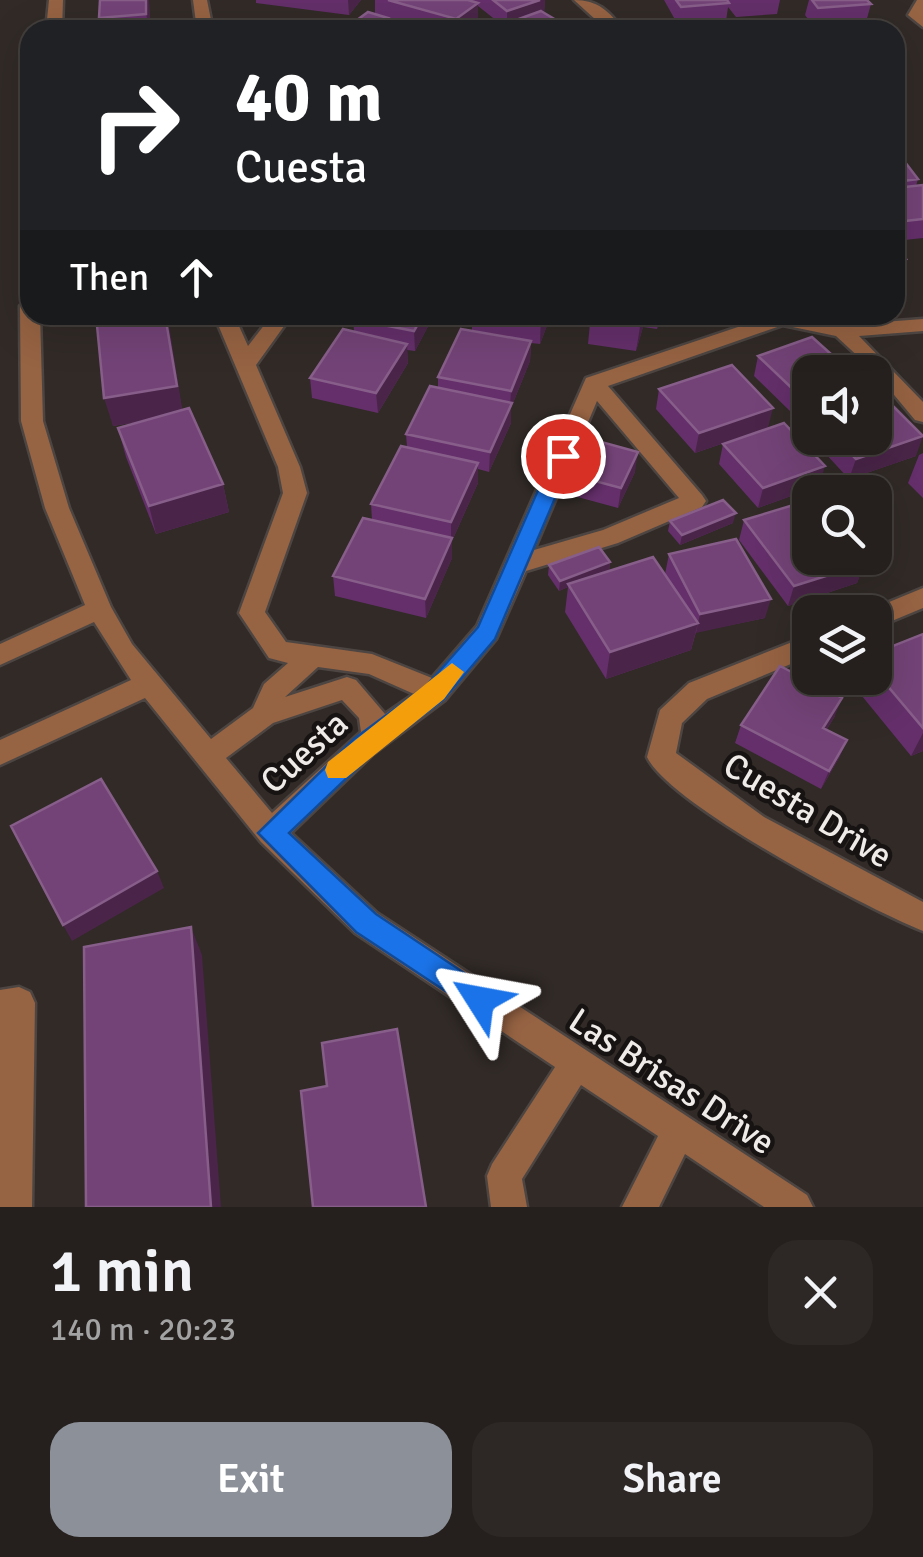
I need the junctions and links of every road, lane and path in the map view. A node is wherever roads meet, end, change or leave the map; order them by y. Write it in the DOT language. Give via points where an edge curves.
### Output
graph roads {
  1 [pos="581,0"];
  2 [pos="923,2"];
  3 [pos="607,20"];
  4 [pos="923,22"];
  5 [pos="30,325"];
  6 [pos="228,325"];
  7 [pos="275,325"];
  8 [pos="758,325"];
  9 [pos="819,325"];
  10 [pos="923,325"];
  11 [pos="842,330"];
  12 [pos="244,366"];
  13 [pos="594,383"];
  14 [pos="923,414"];
  15 [pos="516,564"];
  16 [pos="923,598"];
  17 [pos="99,608"];
  18 [pos="892,611"];
  19 [pos="792,652"];
  20 [pos="0,655"];
  21 [pos="311,658"];
  22 [pos="149,684"];
  23 [pos="436,692"];
  24 [pos="264,715"];
  25 [pos="375,737"];
  26 [pos="0,753"];
  27 [pos="208,756"];
  28 [pos="271,833"];
  29 [pos="923,917"];
  30 [pos="10,1005"];
  31 [pos="576,1063"];
  32 [pos="679,1131"];
  33 [pos="14,1207"];
  34 [pos="509,1207"];
  35 [pos="640,1207"];
  36 [pos="794,1207"];
  1 -- 3 [label="street"];
  2 -- 4 [label="street" via="915,15"];
  5 -- 17 [label="street, Las Brisas Drive" via="32,421 56,508"];
  6 -- 12 [label="street"];
  7 -- 12 [label="street"];
  8 -- 13 [label="street"];
  9 -- 11 [label="street"];
  10 -- 11 [label="street"];
  11 -- 14 [label="street"];
  12 -- 21 [label="street" via="295,493 252,613 278,651"];
  13 -- 15 [label="street, Cuesta"];
  13 -- 15 [label="street" via="694,500 610,537"];
  15 -- 23 [label="street, Cuesta" via="487,632"];
  16 -- 18 [label="street"];
  17 -- 20 [label="street"];
  17 -- 22 [label="street, Las Brisas Drive"];
  19 -- 29 [label="street, Cuesta Drive" via="698,691 670,718 662,757 699,790 825,870"];
  21 -- 23 [label="street" via="372,664"];
  21 -- 24 [label="street" via="273,692"];
  22 -- 26 [label="street"];
  22 -- 27 [label="street, Las Brisas Drive"];
  23 -- 25 [label="street, Cuesta"];
  24 -- 25 [label="street" via="347,688 372,714"];
  24 -- 27 [label="street"];
  25 -- 28 [label="street, Cuesta"];
  27 -- 28 [label="street, Las Brisas Drive"];
  28 -- 31 [label="street, Las Brisas Drive" via="366,923"];
  30 -- 33 [label="street"];
  31 -- 32 [label="street, Las Brisas Drive"];
  31 -- 34 [label="street" via="504,1176"];
  32 -- 35 [label="street"];
  32 -- 36 [label="street, Las Brisas Drive"];
}
